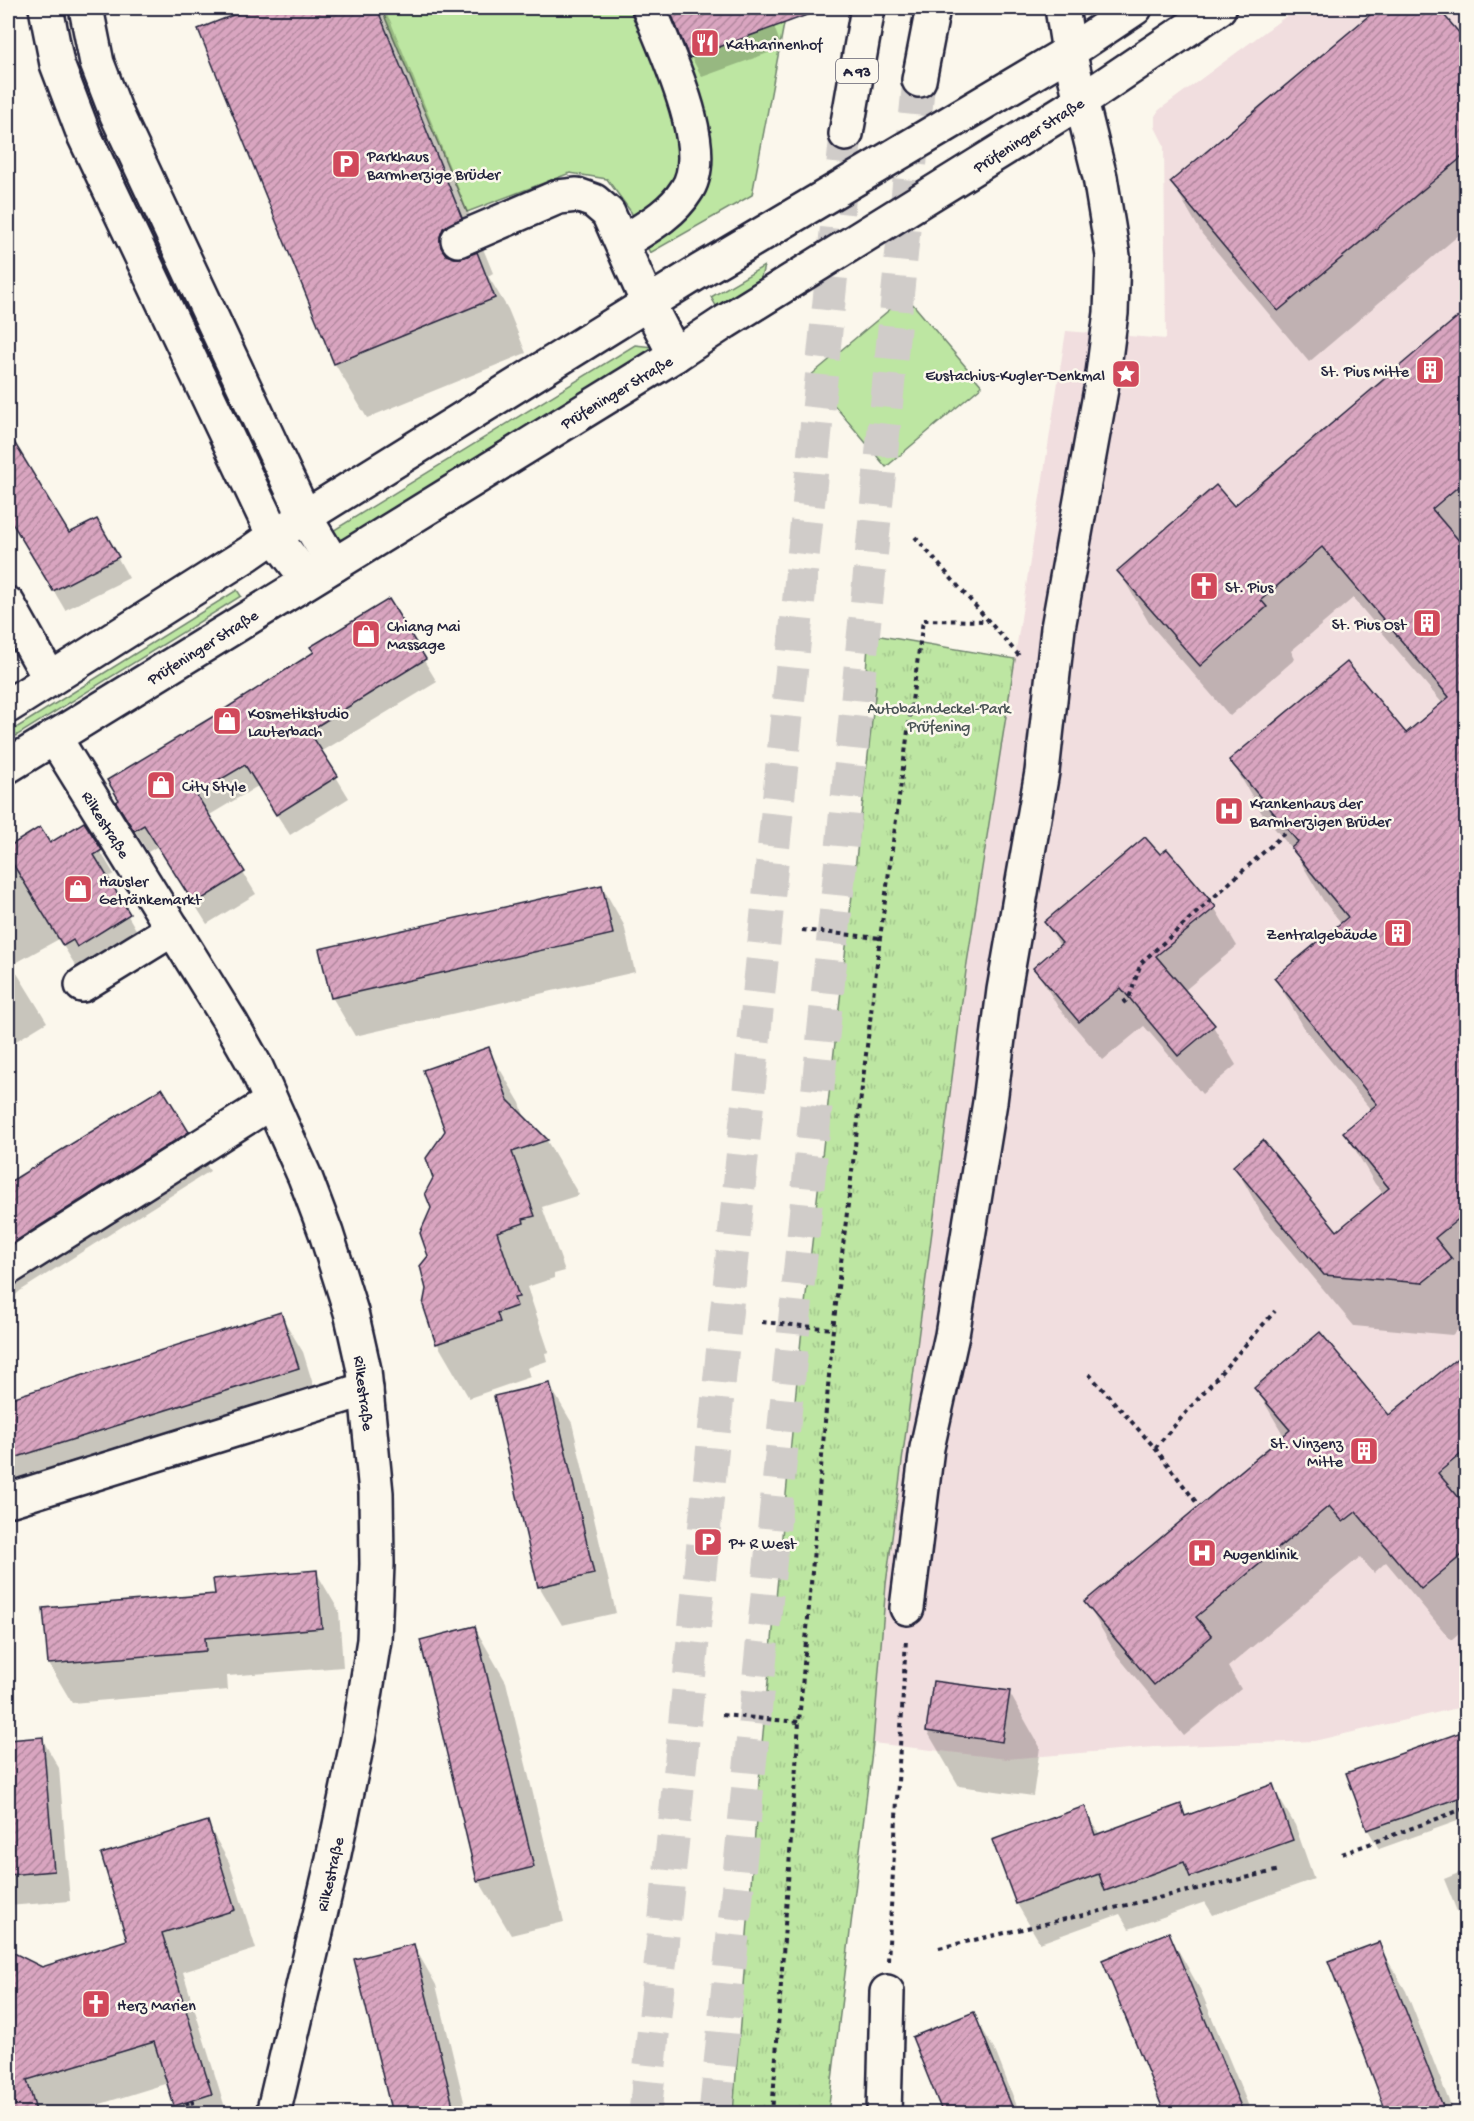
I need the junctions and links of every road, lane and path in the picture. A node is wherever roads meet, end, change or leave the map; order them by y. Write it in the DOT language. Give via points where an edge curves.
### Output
graph roads {
  1 [pos="46,8"];
  2 [pos="86,8"];
  3 [pos="648,8"];
  4 [pos="868,8"];
  5 [pos="933,8"];
  6 [pos="1062,8"];
  7 [pos="1135,8"];
  8 [pos="1219,8"];
  9 [pos="1069,52"];
  10 [pos="920,80"];
  11 [pos="1082,101"];
  12 [pos="846,134"];
  13 [pos="459,240"];
  14 [pos="622,243"];
  15 [pos="648,303"];
  16 [pos="675,356"];
  17 [pos="305,517"];
  18 [pos="274,536"];
  19 [pos="915,537"];
  20 [pos="321,573"];
  21 [pos="8,604"];
  22 [pos="988,621"];
  23 [pos="50,679"];
  24 [pos="1050,692"];
  25 [pos="8,706"];
  26 [pos="54,737"];
  27 [pos="8,766"];
  28 [pos="1288,830"];
  29 [pos="172,929"];
  30 [pos="802,930"];
  31 [pos="879,938"];
  32 [pos="82,985"];
  33 [pos="1123,1003"];
  34 [pos="271,1102"];
  35 [pos="8,1268"];
  36 [pos="1275,1311"];
  37 [pos="762,1322"];
  38 [pos="833,1329"];
  39 [pos="1089,1374"];
  40 [pos="366,1389"];
  41 [pos="1155,1448"];
  42 [pos="8,1498"];
  43 [pos="1199,1506"];
  44 [pos="907,1608"];
  45 [pos="722,1715"];
  46 [pos="799,1722"];
  47 [pos="1467,1808"];
  48 [pos="1342,1854"];
  49 [pos="1280,1870"];
  50 [pos="939,1948"];
  51 [pos="887,1992"];
  52 [pos="176,2114"];
  53 [pos="196,2114"];
  54 [pos="273,2114"];
  55 [pos="772,2114"];
  56 [pos="884,2114"];
  1 -- 18 [label="main road" via="57,64 84,135"];
  2 -- 17 [label="main road" via="96,63 117,115"];
  3 -- 14 [label="main road" via="689,117 696,148 694,169 687,190 679,199 652,224"];
  4 -- 12 [label="main road, A 93"];
  5 -- 10 [label="main road"];
  6 -- 9 [label="main road"];
  7 -- 9 [label="main road"];
  8 -- 11 [label="main road, Prüfeninger Straße"];
  9 -- 11 [label="main road"];
  9 -- 15 [label="main road"];
  11 -- 16 [label="main road, Prüfeninger Straße"];
  11 -- 24 [label="main road" via="1113,256 1111,313"];
  13 -- 14 [label="main road" via="558,197 577,195 594,201 608,213"];
  14 -- 15 [label="main road"];
  15 -- 16 [label="main road"];
  15 -- 17 [label="main road"];
  16 -- 20 [label="main road, Prüfeninger Straße"];
  17 -- 18 [label="main road"];
  17 -- 20 [label="main road"];
  18 -- 20 [label="main road"];
  18 -- 23 [label="main road"];
  19 -- 22 [label="path"];
  20 -- 26 [label="main road, Prüfeninger Straße"];
  21 -- 23 [label="main road"];
  22 -- 24 [label="path"];
  22 -- 31 [label="path" via="923,620"];
  23 -- 25 [label="main road"];
  24 -- 44 [label="main road" via="1042,772 1004,990 990,1102 952,1335 927,1448"];
  26 -- 27 [label="main road, Prüfeninger Straße"];
  26 -- 29 [label="main road, Rilkestraße"];
  28 -- 33 [label="path" via="1141,963 1129,998"];
  29 -- 32 [label="main road"];
  29 -- 34 [label="main road, Rilkestraße" via="231,1023"];
  30 -- 31 [label="path"];
  31 -- 38 [label="path"];
  34 -- 35 [label="main road"];
  34 -- 40 [label="main road, Rilkestraße" via="326,1233 351,1312"];
  36 -- 41 [label="path"];
  37 -- 38 [label="path"];
  38 -- 46 [label="path"];
  39 -- 41 [label="path"];
  40 -- 42 [label="main road"];
  40 -- 54 [label="main road, Rilkestraße" via="376,1493 375,1641 331,1868"];
  41 -- 43 [label="path"];
  44 -- 51 [label="path"];
  45 -- 46 [label="path"];
  46 -- 55 [label="path"];
  47 -- 48 [label="path"];
  49 -- 50 [label="path"];
  51 -- 56 [label="main road"];
  52 -- 53 [label="path" via="189,2109 189,2101"];
}
